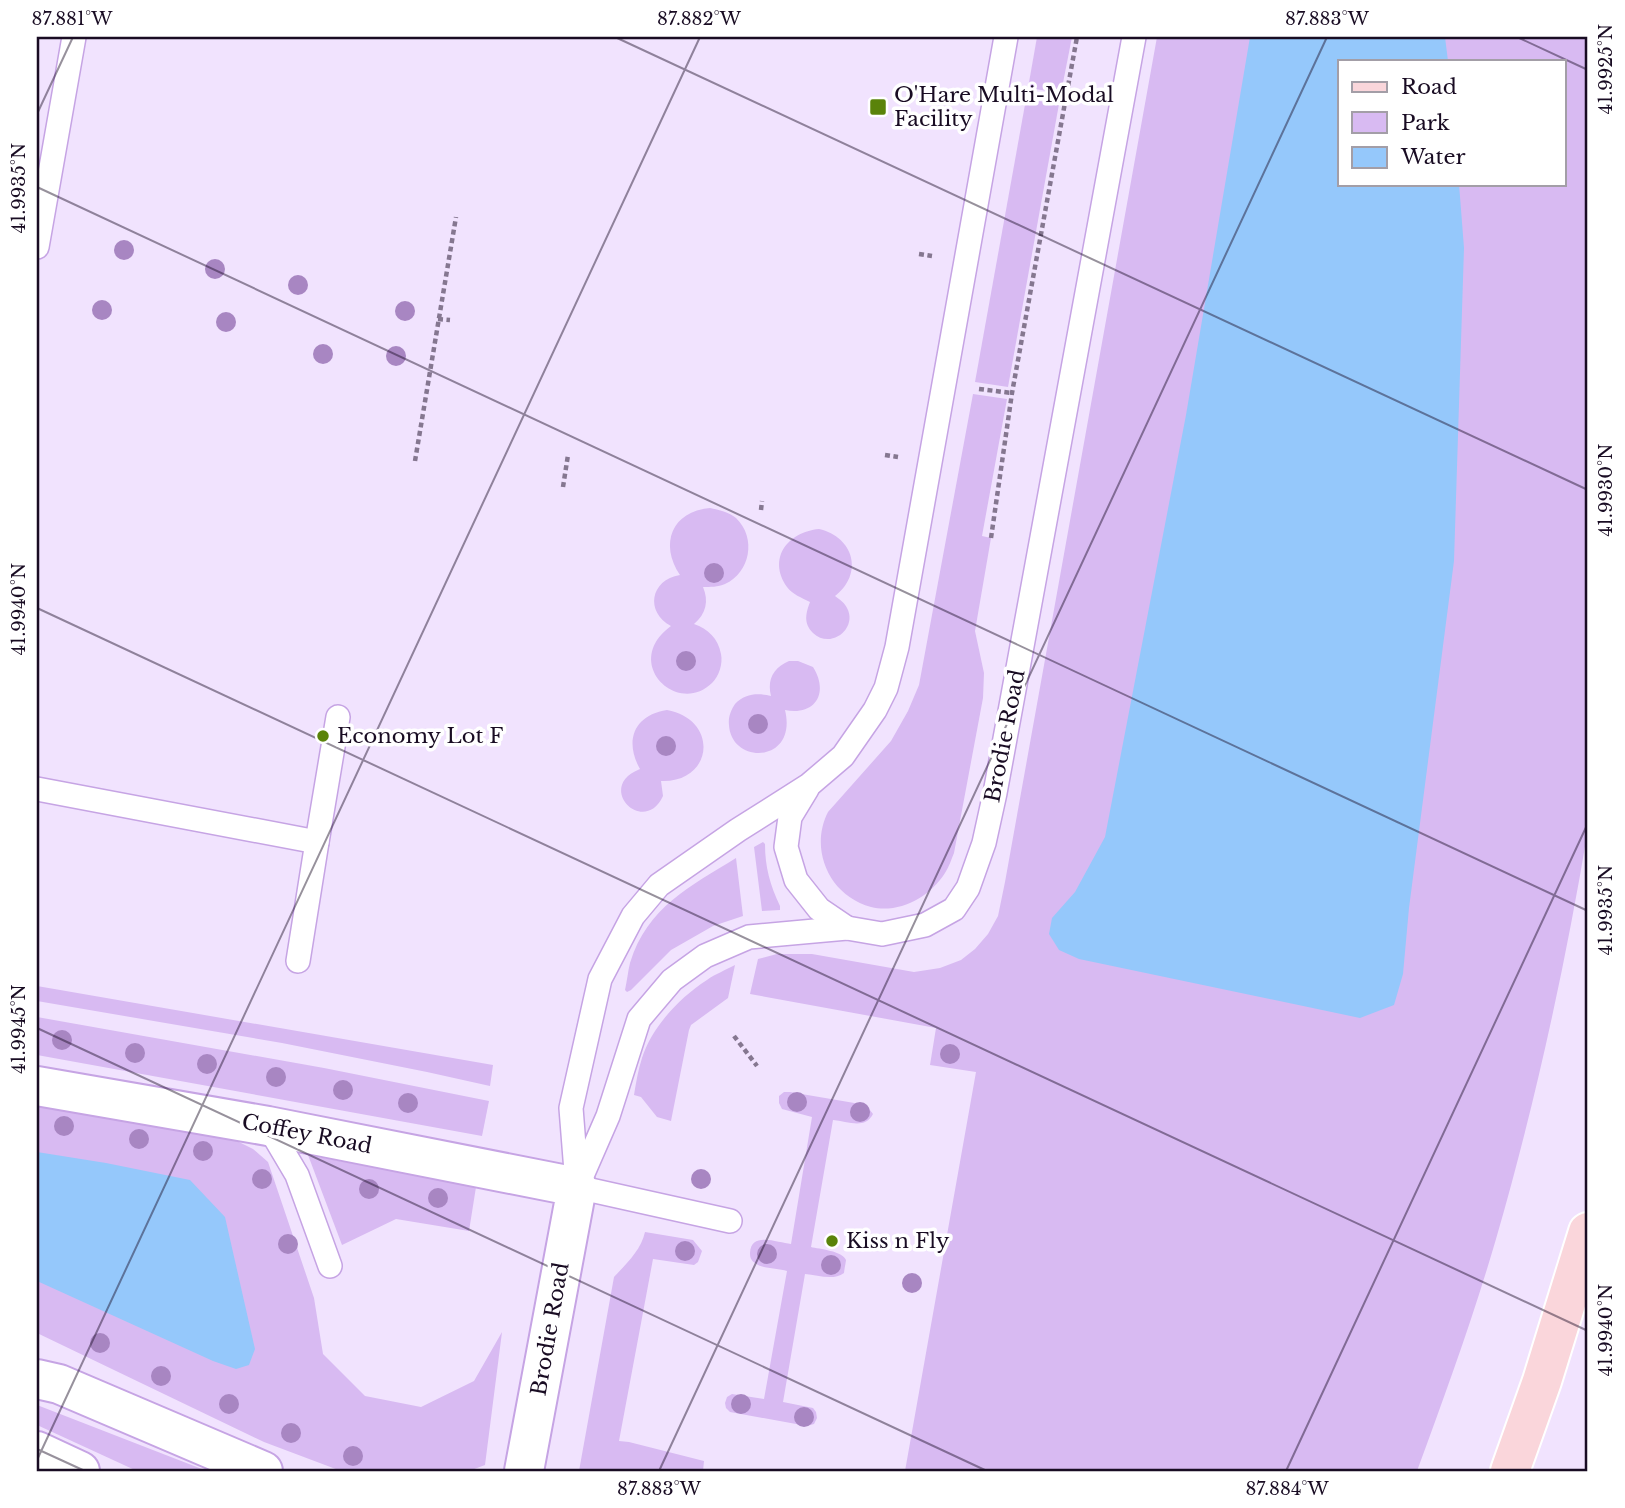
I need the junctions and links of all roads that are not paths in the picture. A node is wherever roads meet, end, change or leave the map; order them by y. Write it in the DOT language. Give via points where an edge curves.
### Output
graph roads {
  1 [pos="74,37"];
  2 [pos="1006,37"];
  3 [pos="1133,37"];
  4 [pos="37,247"];
  5 [pos="338,717"];
  6 [pos="809,785"];
  7 [pos="37,789"];
  8 [pos="317,842"];
  9 [pos="847,928"];
  10 [pos="298,961"];
  11 [pos="37,1086"];
  12 [pos="268,1126"];
  13 [pos="577,1187"];
  14 [pos="730,1221"];
  15 [pos="1588,1232"];
  16 [pos="330,1266"];
  17 [pos="44,1378"];
  18 [pos="37,1451"];
  19 [pos="80,1471"];
  20 [pos="263,1471"];
  21 [pos="524,1471"];
  22 [pos="1510,1471"];
  1 -- 4 [label="lane"];
  2 -- 6 [label="lane, Brodie Road" via="897,648 875,710 843,756"];
  3 -- 9 [label="lane, Brodie Road" via="984,844 968,888 954,909 925,925 882,934"];
  5 -- 8 [label="lane"];
  6 -- 9 [label="lane" via="790,817 786,847 796,880 819,909"];
  6 -- 13 [label="lane, Brodie Road" via="659,885 633,916 600,979 571,1108"];
  7 -- 8 [label="lane"];
  8 -- 10 [label="lane"];
  9 -- 13 [label="lane, Brodie Road" via="749,937 705,956 672,980 639,1019 608,1116"];
  11 -- 12 [label="street, Coffey Road"];
  12 -- 13 [label="street, Coffey Road"];
  12 -- 16 [label="lane" via="297,1175"];
  13 -- 14 [label="lane"];
  13 -- 21 [label="street, Brodie Road"];
  15 -- 22 [label="main road"];
  17 -- 20 [label="street"];
  18 -- 19 [label="street"];
}
